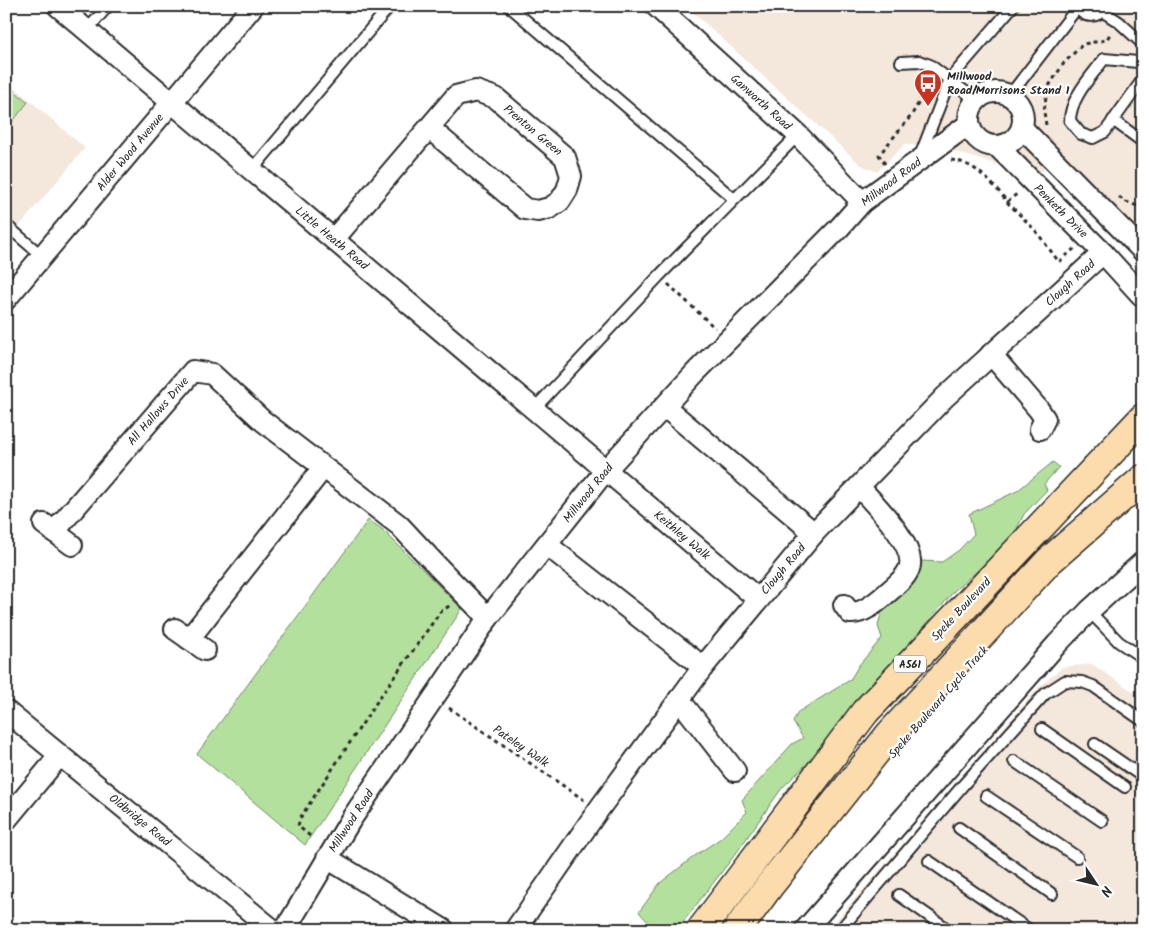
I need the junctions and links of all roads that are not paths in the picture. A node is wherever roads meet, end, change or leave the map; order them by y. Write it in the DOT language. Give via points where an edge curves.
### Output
graph roads {
  1 [pos="58,6"];
  2 [pos="108,6"];
  3 [pos="253,6"];
  4 [pos="390,6"];
  5 [pos="508,6"];
  6 [pos="656,6"];
  7 [pos="1013,6"];
  8 [pos="1077,7"];
  9 [pos="1104,9"];
  10 [pos="87,30"];
  11 [pos="1143,44"];
  12 [pos="1143,58"];
  13 [pos="901,62"];
  14 [pos="950,79"];
  15 [pos="1143,79"];
  16 [pos="1010,95"];
  17 [pos="976,100"];
  18 [pos="172,102"];
  19 [pos="1113,120"];
  20 [pos="969,124"];
  21 [pos="429,128"];
  22 [pos="1022,128"];
  23 [pos="798,135"];
  24 [pos="1143,142"];
  25 [pos="998,147"];
  26 [pos="917,162"];
  27 [pos="252,170"];
  28 [pos="734,199"];
  29 [pos="862,202"];
  30 [pos="6,225"];
  31 [pos="334,239"];
  32 [pos="1143,251"];
  33 [pos="1102,253"];
  34 [pos="42,256"];
  35 [pos="1143,297"];
  36 [pos="6,298"];
  37 [pos="991,354"];
  38 [pos="664,407"];
  39 [pos="534,409"];
  40 [pos="1143,418"];
  41 [pos="1040,428"];
  42 [pos="323,468"];
  43 [pos="606,471"];
  44 [pos="1143,478"];
  45 [pos="859,487"];
  46 [pos="814,533"];
  47 [pos="72,545"];
  48 [pos="547,546"];
  49 [pos="1143,562"];
  50 [pos="758,599"];
  51 [pos="844,605"];
  52 [pos="1089,611"];
  53 [pos="488,618"];
  54 [pos="190,640"];
  55 [pos="1143,658"];
  56 [pos="703,666"];
  57 [pos="679,699"];
  58 [pos="6,711"];
  59 [pos="1143,721"];
  60 [pos="1042,729"];
  61 [pos="1095,744"];
  62 [pos="60,755"];
  63 [pos="1014,761"];
  64 [pos="735,771"];
  65 [pos="1143,776"];
  66 [pos="1125,787"];
  67 [pos="986,796"];
  68 [pos="6,820"];
  69 [pos="1102,821"];
  70 [pos="959,828"];
  71 [pos="1077,857"];
  72 [pos="326,858"];
  73 [pos="929,861"];
  74 [pos="898,894"];
  75 [pos="1052,894"];
  76 [pos="523,926"];
  77 [pos="273,930"];
  78 [pos="284,930"];
  79 [pos="444,930"];
  80 [pos="701,930"];
  81 [pos="737,930"];
  82 [pos="805,930"];
  83 [pos="840,930"];
  84 [pos="949,930"];
  85 [pos="1028,930"];
  1 -- 10 [label="street, Little Heath Road"];
  2 -- 10 [label="lane"];
  3 -- 18 [label="street, Alder Wood Avenue"];
  4 -- 27 [label="lane"];
  5 -- 28 [label="lane"];
  6 -- 23 [label="street, Ganworth Road"];
  7 -- 14 [label="lane"];
  8 -- 9 [label="lane" via="1088,16 1098,15"];
  8 -- 16 [label="lane"];
  9 -- 11 [label="lane"];
  10 -- 18 [label="street, Little Heath Road"];
  12 -- 19 [label="lane" via="1138,62 1104,59 1070,111 1070,121 1081,134 1093,138 1105,132"];
  13 -- 14 [label="lane" via="919,61"];
  14 -- 17 [label="lane"];
  14 -- 26 [label="lane"];
  15 -- 19 [label="lane"];
  16 -- 17 [label="street" via="993,92"];
  16 -- 22 [label="street" via="1022,110"];
  17 -- 20 [label="street" via="969,115"];
  18 -- 27 [label="street, Little Heath Road"];
  18 -- 34 [label="street, Alder Wood Avenue"];
  19 -- 24 [label="lane"];
  20 -- 25 [label="street, Penketh Drive" via="980,141"];
  20 -- 26 [label="street, Millwood Road"];
  21 -- 21 [label="street, Prenton Green" via="456,96 476,91 496,98 565,157 571,176 567,190 550,208 538,211 525,209"];
  21 -- 31 [label="street, Prenton Green"];
  22 -- 25 [label="street" via="1018,137"];
  22 -- 32 [label="street"];
  23 -- 28 [label="lane"];
  23 -- 29 [label="street, Ganworth Road"];
  25 -- 33 [label="street, Penketh Drive"];
  26 -- 29 [label="street, Millwood Road"];
  27 -- 31 [label="street, Little Heath Road"];
  28 -- 39 [label="lane"];
  29 -- 38 [label="street, Millwood Road"];
  30 -- 34 [label="lane"];
  31 -- 39 [label="street, Little Heath Road"];
  33 -- 35 [label="street, Penketh Drive"];
  33 -- 37 [label="street, Clough Road"];
  34 -- 36 [label="street, Alder Wood Avenue"];
  37 -- 41 [label="street" via="1045,419"];
  37 -- 45 [label="street, Clough Road" via="945,396"];
  38 -- 43 [label="street, Millwood Road"];
  38 -- 46 [label="street"];
  39 -- 43 [label="street, Little Heath Road"];
  40 -- 80 [label="highway, Speke Boulevard / A561" via="865,712"];
  42 -- 47 [label="street, All Hallows Drive" via="263,421 212,374 193,371 49,528"];
  42 -- 53 [label="street, All Hallows Drive" via="399,525"];
  42 -- 54 [label="street"];
  43 -- 48 [label="street, Millwood Road"];
  43 -- 50 [label="street, Keithley Walk"];
  44 -- 81 [label="highway, A561" via="1049,561 890,734"];
  45 -- 46 [label="street, Clough Road"];
  45 -- 51 [label="street" via="890,520 910,558 910,568 892,589 857,614 850,613"];
  46 -- 50 [label="street, Clough Road"];
  48 -- 53 [label="street, Millwood Road"];
  48 -- 56 [label="street"];
  49 -- 52 [label="street"];
  50 -- 56 [label="street, Clough Road"];
  52 -- 55 [label="lane" via="1119,642"];
  52 -- 82 [label="street"];
  53 -- 72 [label="street, Millwood Road"];
  56 -- 57 [label="street, Clough Road"];
  57 -- 64 [label="street"];
  57 -- 76 [label="street, Clough Road" via="599,809"];
  58 -- 62 [label="street, Oldbridge Road"];
  59 -- 83 [label="lane" via="1094,686 1082,682 1065,681 1045,694"];
  60 -- 66 [label="lane"];
  61 -- 65 [label="lane"];
  62 -- 68 [label="street"];
  62 -- 77 [label="street, Oldbridge Road"];
  63 -- 69 [label="lane"];
  67 -- 71 [label="lane"];
  70 -- 75 [label="lane"];
  72 -- 78 [label="street, Millwood Road"];
  72 -- 79 [label="street"];
  73 -- 85 [label="lane"];
  74 -- 84 [label="lane"];
}
